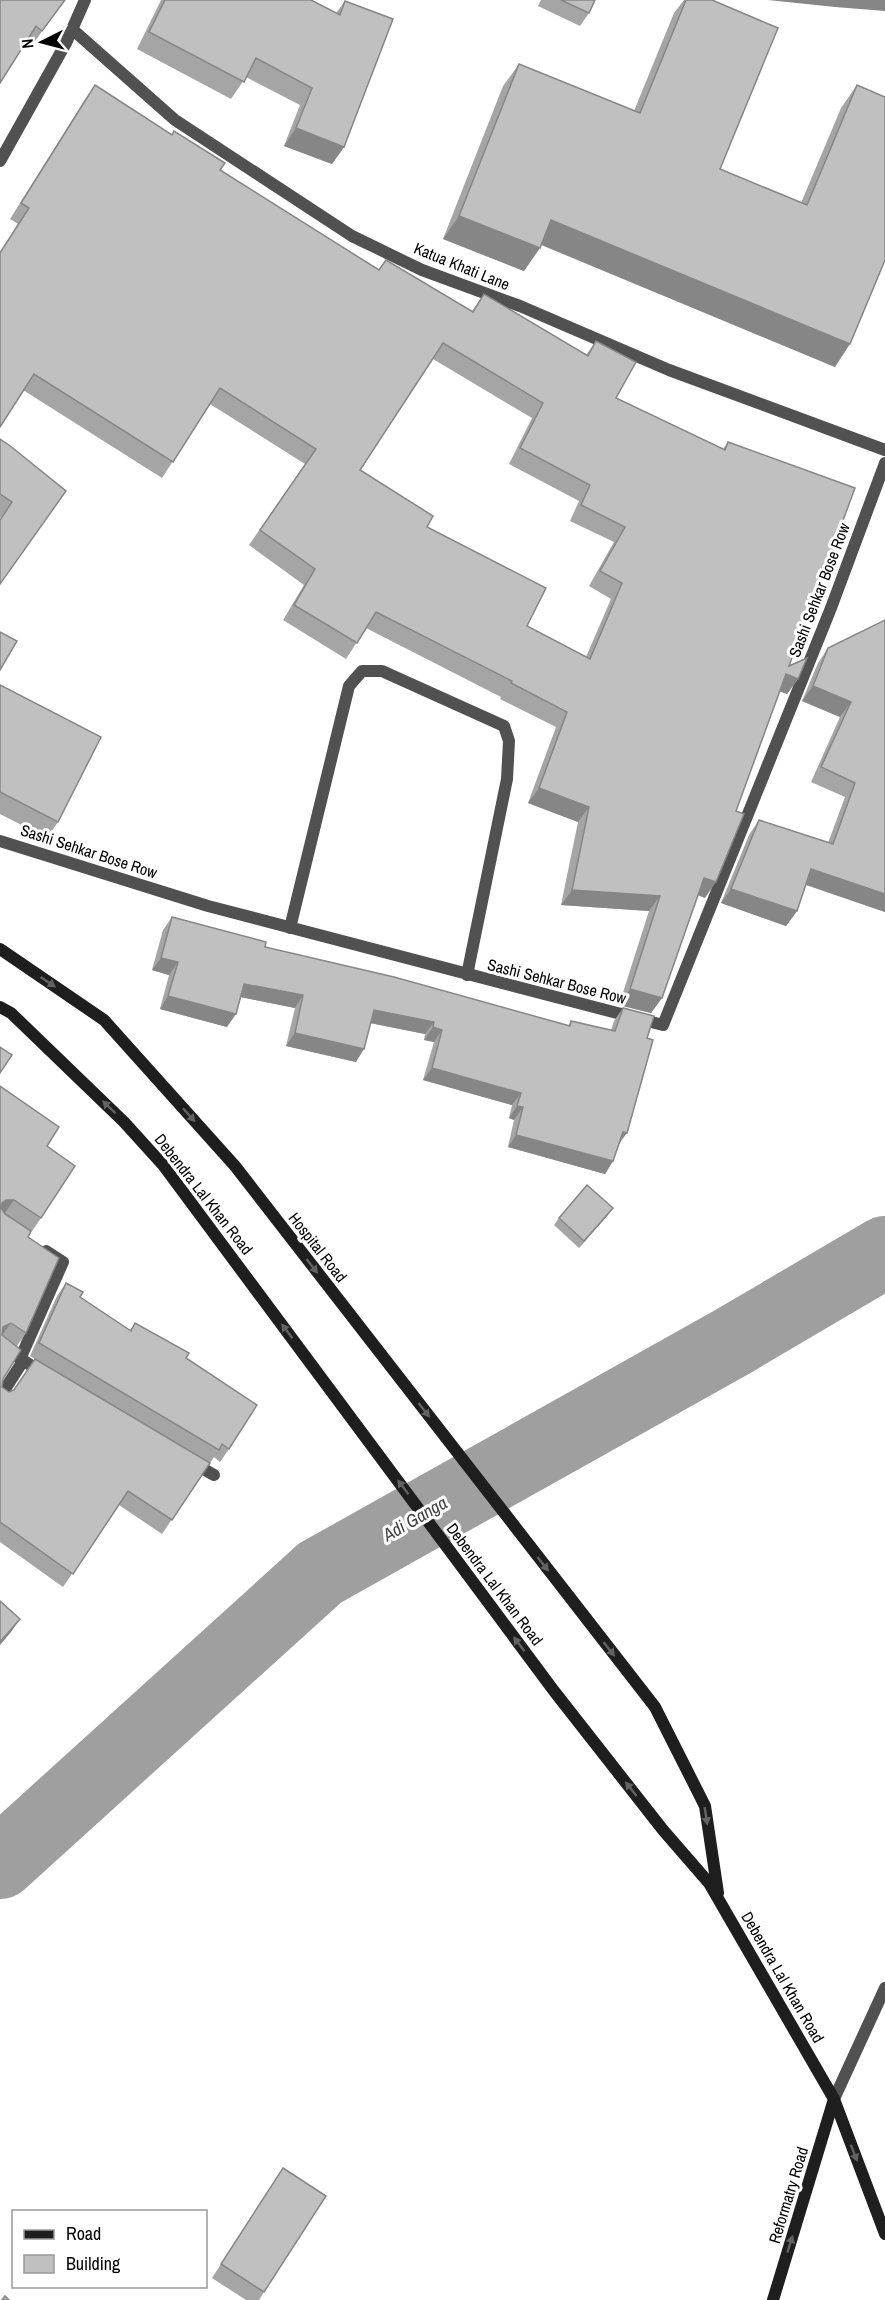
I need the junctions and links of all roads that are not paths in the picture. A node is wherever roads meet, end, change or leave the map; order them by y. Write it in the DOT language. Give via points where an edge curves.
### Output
graph roads {
  1 [pos="86,0"];
  2 [pos="72,29"];
  3 [pos="0,161"];
  4 [pos="885,450"];
  5 [pos="885,463"];
  6 [pos="0,841"];
  7 [pos="290,928"];
  8 [pos="0,949"];
  9 [pos="467,975"];
  10 [pos="0,1007"];
  11 [pos="36,1244"];
  12 [pos="0,1345"];
  13 [pos="21,1360"];
  14 [pos="52,1378"];
  15 [pos="0,1397"];
  16 [pos="186,1459"];
  17 [pos="214,1475"];
  18 [pos="719,1900"];
  19 [pos="885,1988"];
  20 [pos="834,2099"];
  21 [pos="885,2234"];
  22 [pos="773,2300"];
  1 -- 2 [label="street"];
  2 -- 3 [label="street"];
  2 -- 4 [label="street, Katua Khati Lane" via="175,120 352,236 422,270 520,306 669,370"];
  5 -- 9 [label="street, Sashi Sehkar Bose Row" via="827,618 663,1025"];
  6 -- 7 [label="street, Sashi Sehkar Bose Row"];
  7 -- 9 [label="street, Sashi Sehkar Bose Row"];
  7 -- 9 [label="street" via="349,686 362,671 382,671 504,726 509,741 507,779"];
  8 -- 18 [label="main road, Hospital Road, one-way" via="104,1020 235,1166 655,1707 705,1806"];
  18 -- 10 [label="main road, Debendra Lal Khan Road, one-way" via="554,1691 163,1165 36,1036 11,1012"];
  11 -- 13 [label="street" via="63,1262"];
  12 -- 13 [label="street"];
  13 -- 14 [label="street"];
  13 -- 15 [label="street"];
  16 -- 17 [label="street"];
  18 -- 20 [label="main road, Debendra Lal Khan Road"];
  19 -- 20 [label="street"];
  20 -- 21 [label="main road, Debendra Lal Khan Road, one-way"];
  22 -- 20 [label="main road, Reformatry Road, one-way"];
}
